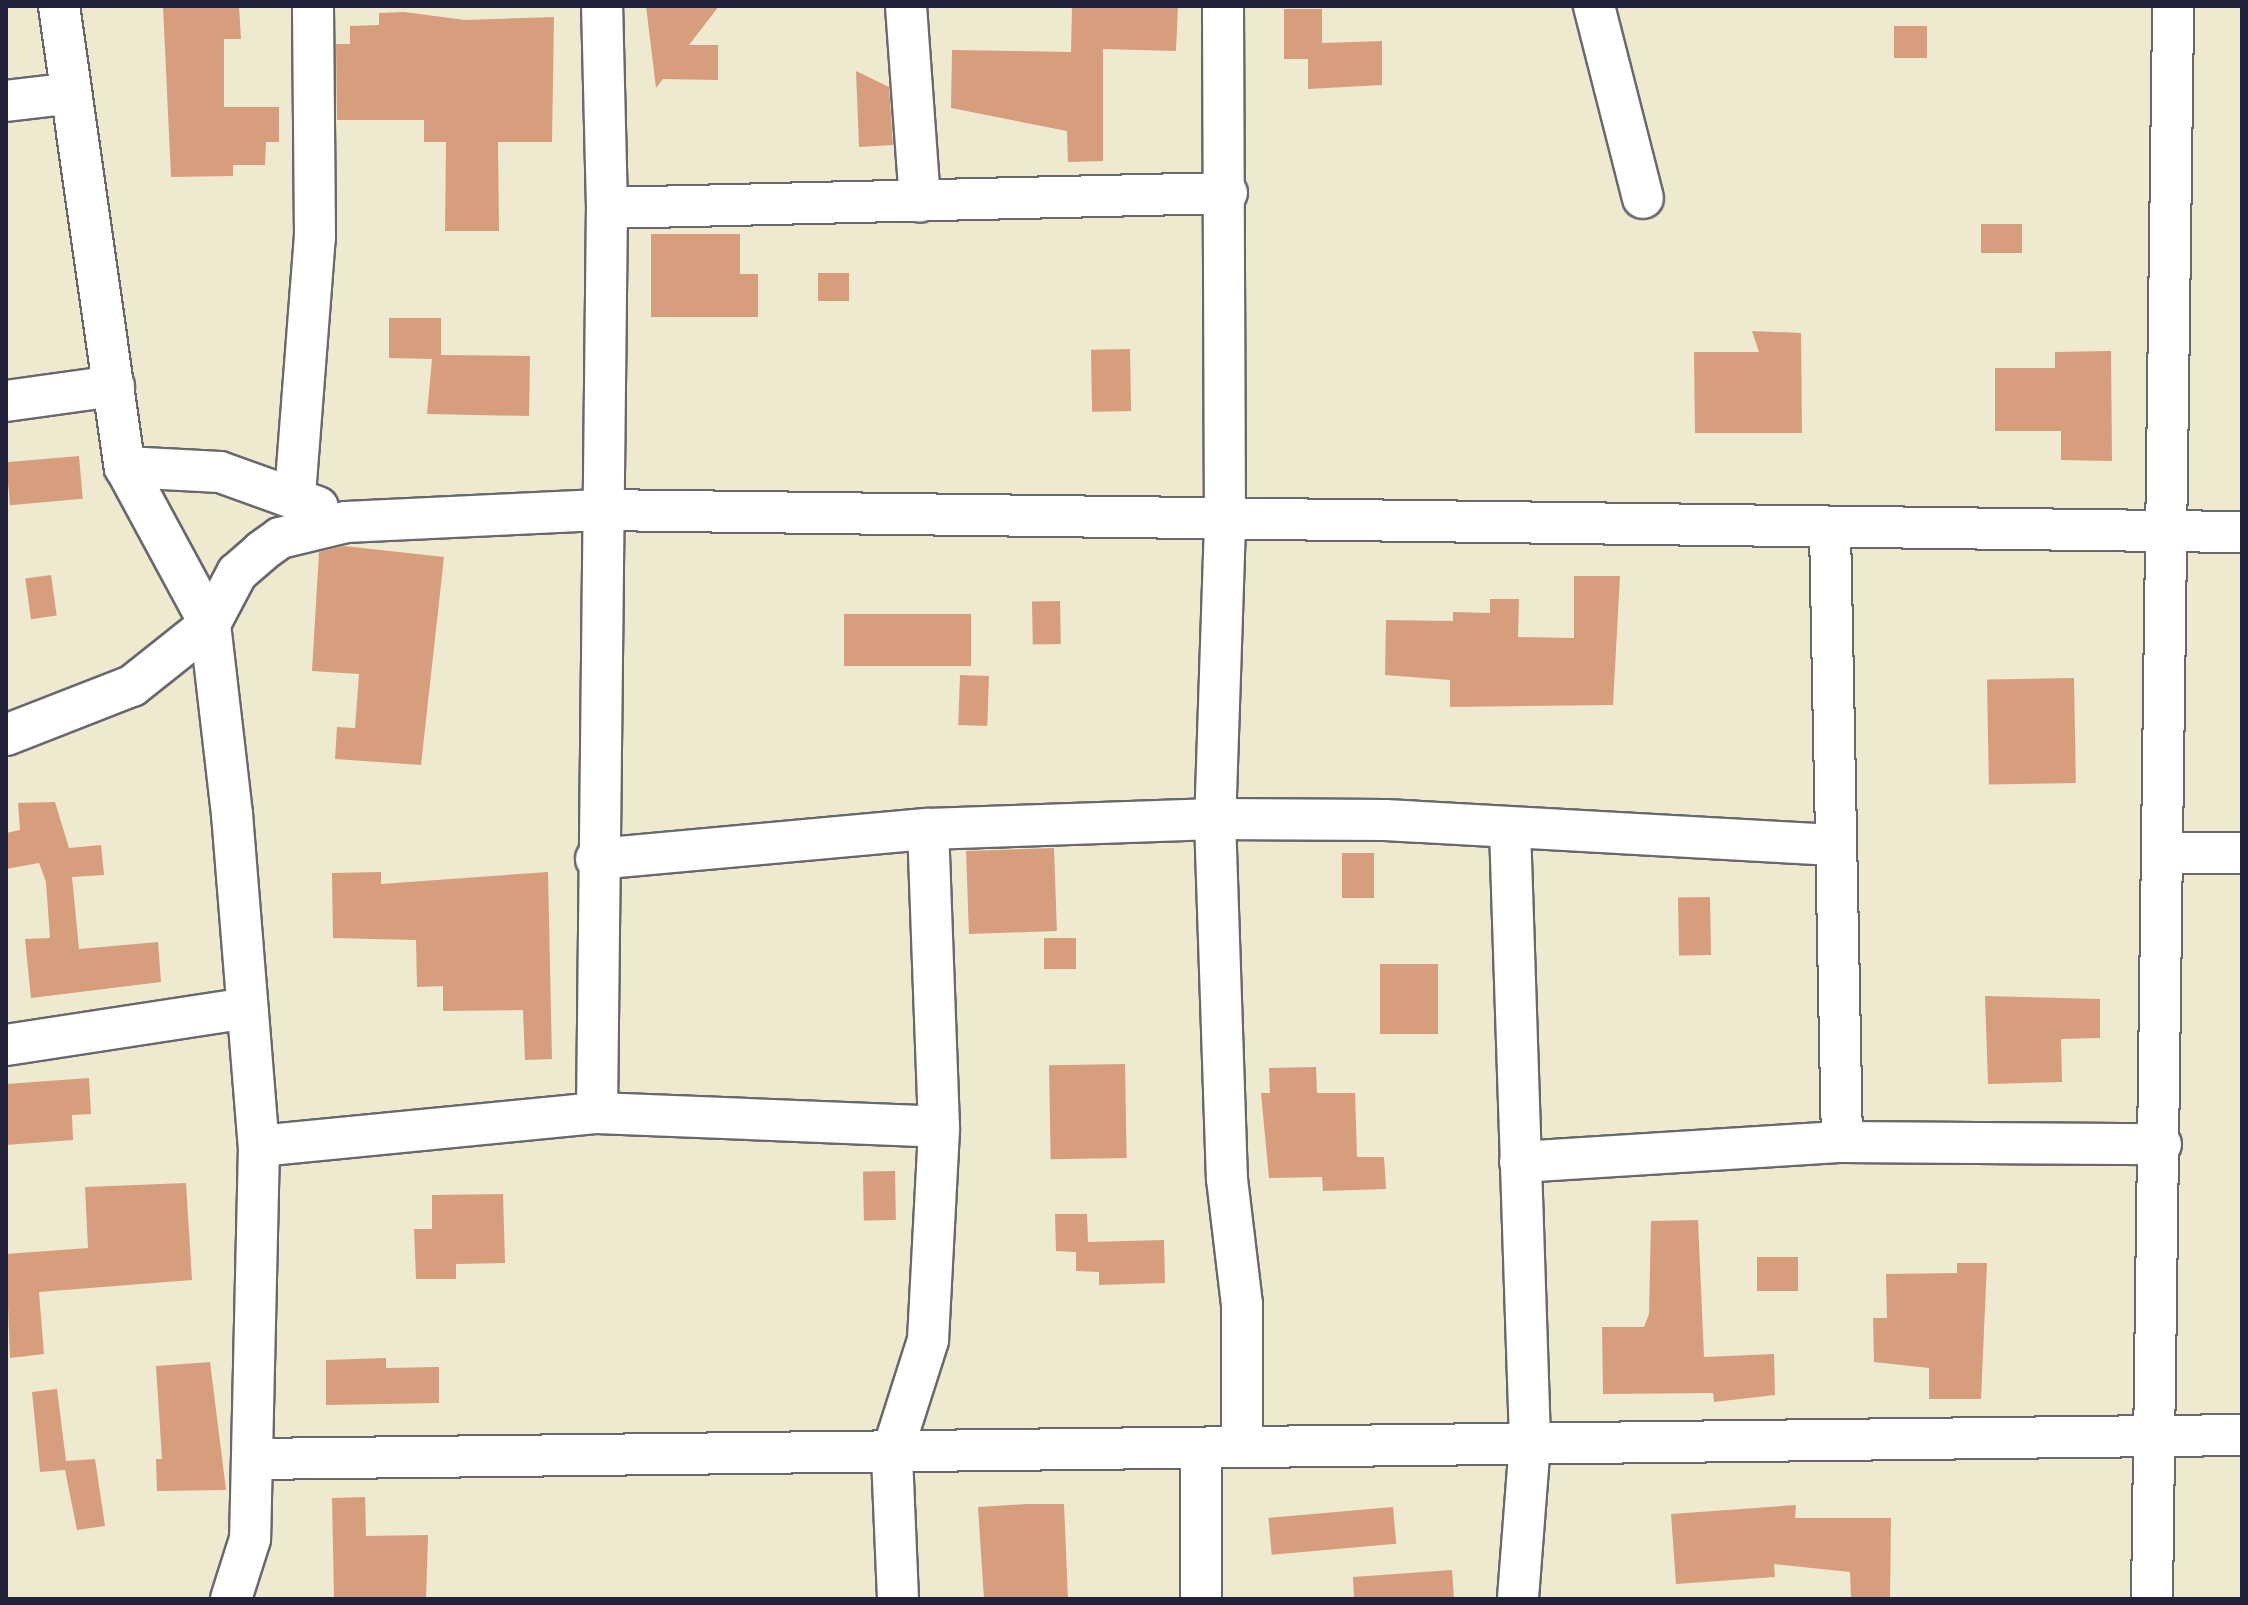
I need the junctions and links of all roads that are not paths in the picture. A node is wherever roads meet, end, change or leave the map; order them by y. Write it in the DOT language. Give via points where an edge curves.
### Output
graph roads {
  1 [pos="59,6"];
  2 [pos="313,6"];
  3 [pos="602,6"];
  4 [pos="906,6"];
  5 [pos="1223,6"];
  6 [pos="1594,6"];
  7 [pos="2173,6"];
  8 [pos="66,94"];
  9 [pos="6,101"];
  10 [pos="1227,193"];
  11 [pos="1643,198"];
  12 [pos="920,202"];
  13 [pos="607,208"];
  14 [pos="114,386"];
  15 [pos="6,401"];
  16 [pos="125,467"];
  17 [pos="295,495"];
  18 [pos="600,510"];
  19 [pos="346,522"];
  20 [pos="1225,524"];
  21 [pos="1830,529"];
  22 [pos="2169,532"];
  23 [pos="2242,532"];
  24 [pos="210,624"];
  25 [pos="6,735"];
  26 [pos="1215,819"];
  27 [pos="1510,828"];
  28 [pos="928,829"];
  29 [pos="1833,845"];
  30 [pos="2164,853"];
  31 [pos="2242,853"];
  32 [pos="596,859"];
  33 [pos="247,1008"];
  34 [pos="6,1045"];
  35 [pos="597,1113"];
  36 [pos="939,1127"];
  37 [pos="1842,1142"];
  38 [pos="2161,1144"];
  39 [pos="259,1146"];
  40 [pos="1520,1162"];
  41 [pos="2242,1435"];
  42 [pos="2157,1436"];
  43 [pos="1530,1442"];
  44 [pos="1242,1447"];
  45 [pos="1201,1448"];
  46 [pos="892,1453"];
  47 [pos="252,1459"];
  48 [pos="231,1599"];
  49 [pos="898,1599"];
  50 [pos="1201,1599"];
  51 [pos="1518,1599"];
  52 [pos="2152,1599"];
  1 -- 8 [label="street"];
  2 -- 17 [label="street" via="315,237"];
  3 -- 13 [label="street"];
  4 -- 12 [label="street"];
  5 -- 10 [label="street"];
  6 -- 11 [label="street"];
  7 -- 22 [label="street"];
  8 -- 9 [label="street"];
  8 -- 14 [label="street"];
  10 -- 12 [label="street"];
  10 -- 20 [label="street"];
  12 -- 13 [label="street"];
  13 -- 18 [label="street"];
  14 -- 15 [label="street"];
  14 -- 16 [label="street"];
  16 -- 17 [label="street" via="220,472"];
  16 -- 24 [label="street"];
  17 -- 19 [label="street"];
  18 -- 19 [label="street"];
  18 -- 20 [label="street"];
  18 -- 32 [label="street"];
  19 -- 24 [label="street" via="280,538 262,551 237,573"];
  20 -- 21 [label="street"];
  20 -- 26 [label="street"];
  21 -- 22 [label="street"];
  21 -- 29 [label="street"];
  22 -- 23 [label="street"];
  22 -- 30 [label="street"];
  24 -- 25 [label="street" via="132,686"];
  24 -- 33 [label="street"];
  26 -- 27 [label="street"];
  26 -- 28 [label="street"];
  26 -- 44 [label="street" via="1227,1179 1242,1304"];
  27 -- 29 [label="street"];
  27 -- 40 [label="street"];
  28 -- 32 [label="street"];
  28 -- 36 [label="street"];
  29 -- 37 [label="street"];
  30 -- 31 [label="street"];
  30 -- 38 [label="street"];
  32 -- 35 [label="street"];
  33 -- 34 [label="street"];
  33 -- 39 [label="street"];
  35 -- 36 [label="street"];
  35 -- 39 [label="street"];
  36 -- 46 [label="street" via="928,1340"];
  37 -- 38 [label="street"];
  37 -- 40 [label="street"];
  38 -- 42 [label="street"];
  39 -- 47 [label="street"];
  40 -- 43 [label="street"];
  41 -- 42 [label="street"];
  42 -- 43 [label="street"];
  42 -- 52 [label="street"];
  43 -- 44 [label="street"];
  43 -- 51 [label="street"];
  44 -- 45 [label="street"];
  45 -- 46 [label="street"];
  45 -- 50 [label="street"];
  46 -- 47 [label="street"];
  46 -- 49 [label="street"];
  47 -- 48 [label="street" via="250,1539"];
}
